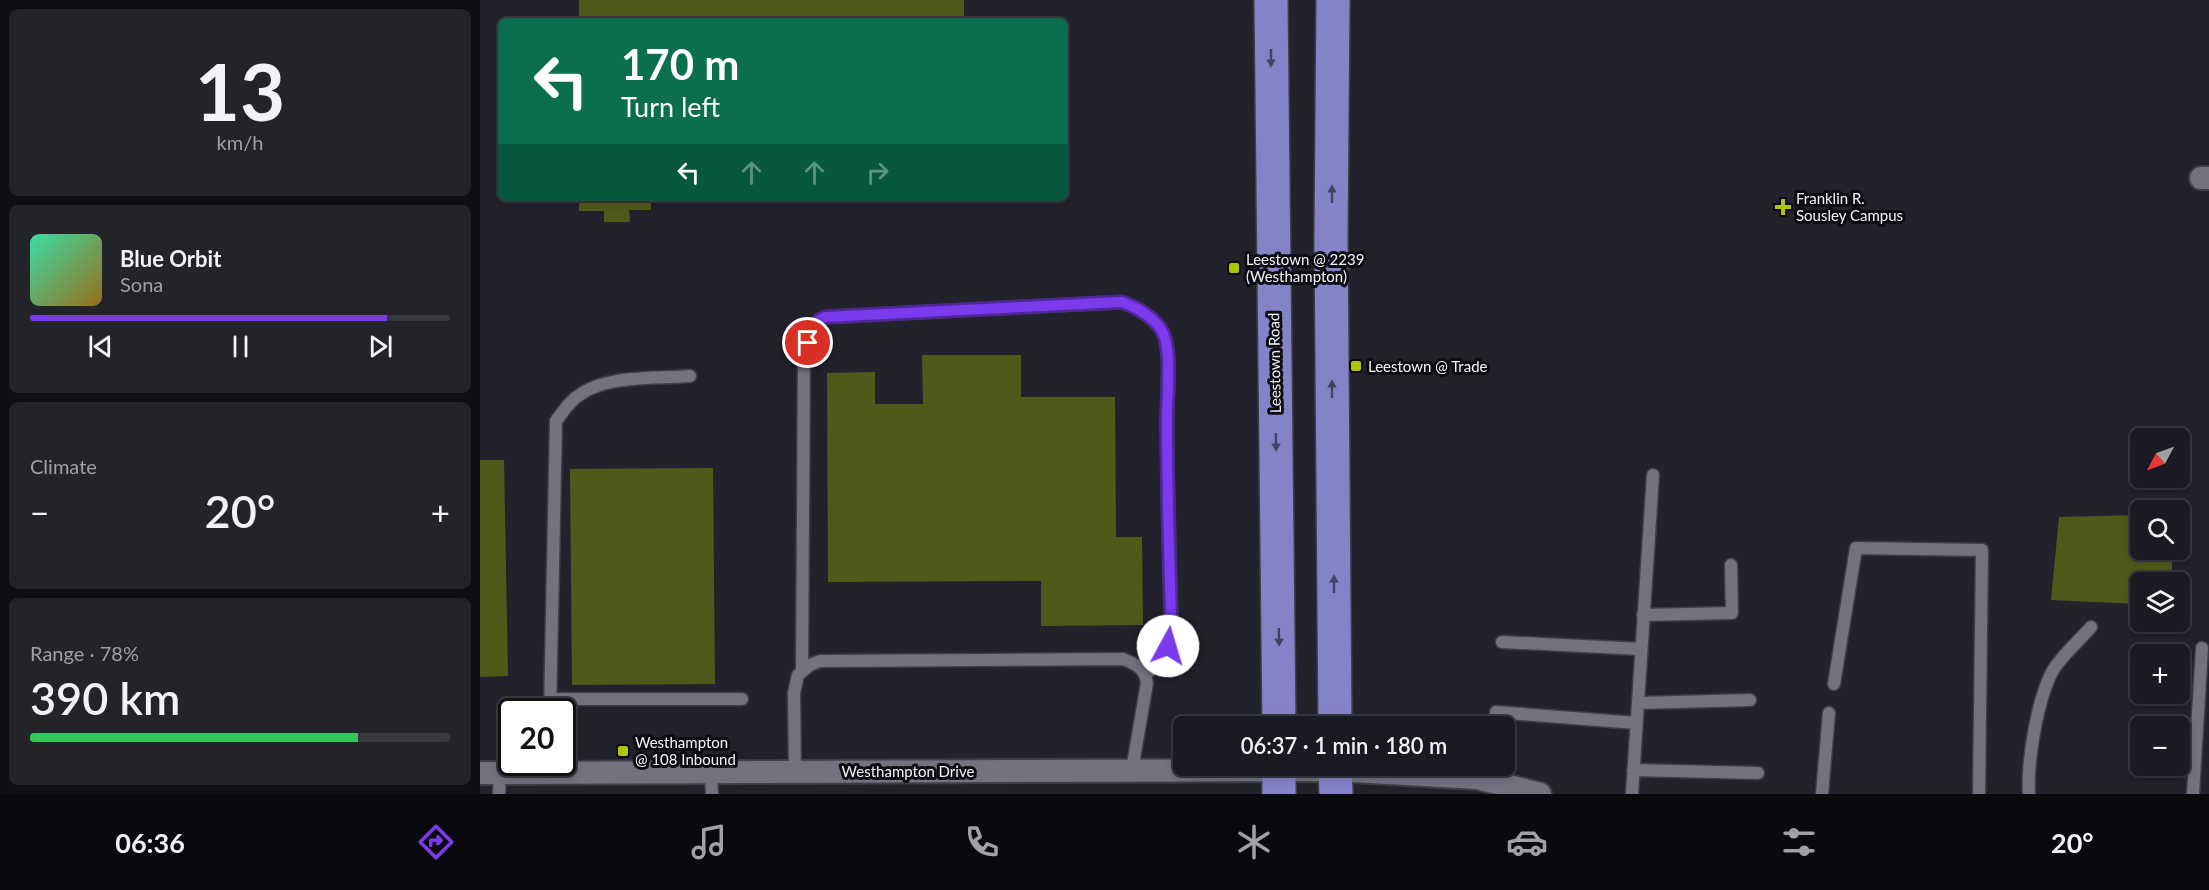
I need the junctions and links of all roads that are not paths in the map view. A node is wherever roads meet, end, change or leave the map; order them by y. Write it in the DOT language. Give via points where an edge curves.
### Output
graph roads {
  1 [pos="1271,0"];
  2 [pos="1333,0"];
  3 [pos="690,376"];
  4 [pos="1653,475"];
  5 [pos="1731,565"];
  6 [pos="1643,615"];
  7 [pos="2091,627"];
  8 [pos="1502,642"];
  9 [pos="2202,648"];
  10 [pos="1641,649"];
  11 [pos="802,671"];
  12 [pos="1146,674"];
  13 [pos="1834,684"];
  14 [pos="550,698"];
  15 [pos="742,699"];
  16 [pos="1750,700"];
  17 [pos="1638,703"];
  18 [pos="576,704"];
  19 [pos="1496,712"];
  20 [pos="1829,713"];
  21 [pos="1279,716"];
  22 [pos="1335,716"];
  23 [pos="1636,723"];
  24 [pos="576,770"];
  25 [pos="1132,770"];
  26 [pos="1633,770"];
  27 [pos="795,772"];
  28 [pos="1173,772"];
  29 [pos="1758,773"];
  30 [pos="510,776"];
  31 [pos="1335,776"];
  32 [pos="493,780"];
  33 [pos="711,783"];
  34 [pos="1540,794"];
  35 [pos="1632,794"];
  36 [pos="1822,794"];
  37 [pos="1979,794"];
  38 [pos="2030,794"];
  39 [pos="2193,794"];
  1 -- 21 [label="main road, Leestown Road, one-way"];
  22 -- 2 [label="main road, one-way"];
  3 -- 14 [label="lane" via="603,382 580,394 556,422"];
  4 -- 6 [label="lane"];
  5 -- 6 [label="lane" via="1732,613"];
  6 -- 10 [label="lane"];
  7 -- 38 [label="lane" via="2053,672 2035,722"];
  8 -- 10 [label="lane"];
  9 -- 39 [label="lane"];
  10 -- 17 [label="lane"];
  11 -- 12 [label="lane" via="820,661 1123,659 1137,664"];
  11 -- 12 [label="lane" via="804,360 818,320 1122,302 1152,319 1163,331 1168,348 1171,617 1168,646 1159,664"];
  11 -- 27 [label="lane" via="794,693"];
  12 -- 25 [label="lane"];
  13 -- 37 [label="lane" via="1856,548 1982,550"];
  15 -- 18 [label="lane"];
  16 -- 17 [label="lane"];
  17 -- 23 [label="lane"];
  19 -- 23 [label="lane"];
  20 -- 36 [label="lane"];
  23 -- 26 [label="lane"];
  24 -- 33 [label="street, Westhampton Drive"];
  25 -- 27 [label="street, Westhampton Drive"];
  25 -- 28 [label="street, Westhampton Drive"];
  26 -- 29 [label="lane"];
  26 -- 35 [label="lane"];
  27 -- 33 [label="street, Westhampton Drive"];
  30 -- 32 [label="street, Westhampton Drive"];
  31 -- 34 [label="street, Westhampton Drive" via="1477,778"];
}
